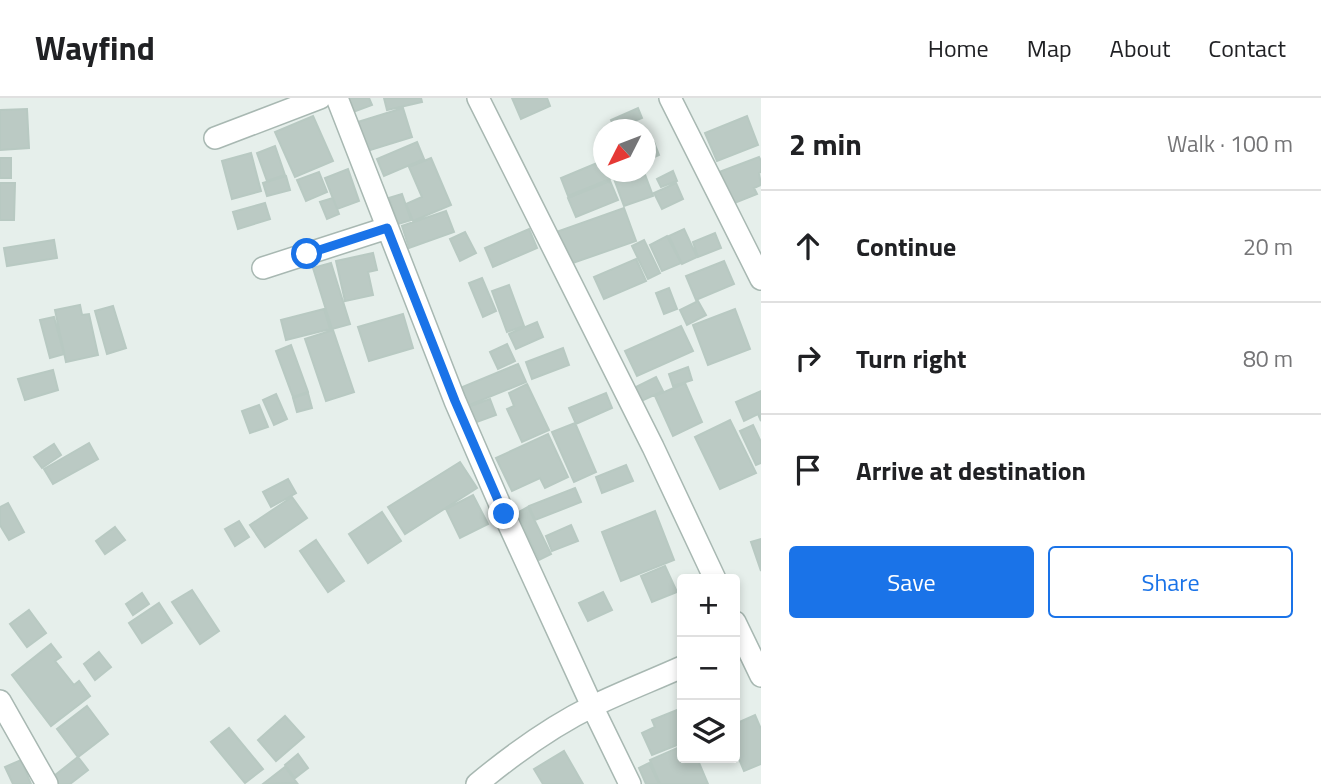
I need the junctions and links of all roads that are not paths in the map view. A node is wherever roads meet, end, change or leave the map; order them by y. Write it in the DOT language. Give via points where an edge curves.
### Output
graph roads {
  1 [pos="320,98"];
  2 [pos="337,98"];
  3 [pos="478,98"];
  4 [pos="670,98"];
  5 [pos="215,138"];
  6 [pos="387,228"];
  7 [pos="263,268"];
  8 [pos="761,279"];
  9 [pos="713,574"];
  10 [pos="743,635"];
  11 [pos="677,669"];
  12 [pos="761,676"];
  13 [pos="0,701"];
  14 [pos="592,706"];
  15 [pos="47,784"];
  16 [pos="477,784"];
  17 [pos="630,784"];
  1 -- 5 [label="street"];
  2 -- 6 [label="street"];
  3 -- 9 [label="street"];
  4 -- 8 [label="street"];
  6 -- 7 [label="street"];
  6 -- 14 [label="street" via="455,401"];
  10 -- 12 [label="street"];
  11 -- 14 [label="street"];
  13 -- 15 [label="street"];
  14 -- 16 [label="street"];
  14 -- 17 [label="street"];
}
